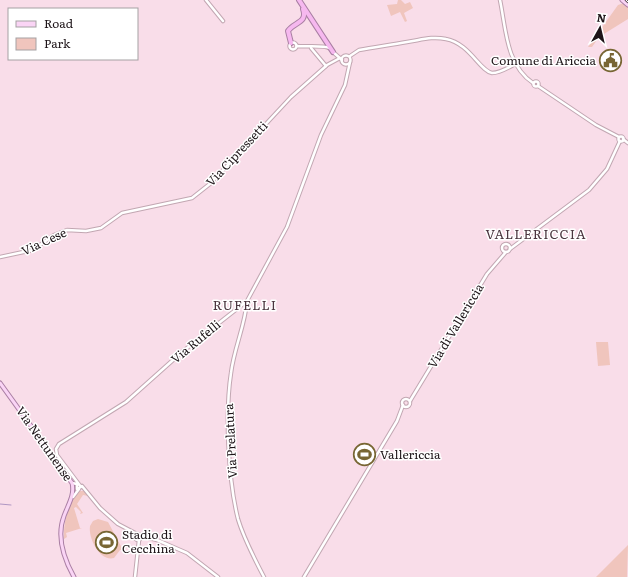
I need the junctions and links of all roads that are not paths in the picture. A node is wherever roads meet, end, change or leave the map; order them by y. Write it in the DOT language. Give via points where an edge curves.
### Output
graph roads {
  1 [pos="206,0"];
  2 [pos="298,0"];
  3 [pos="500,0"];
  4 [pos="622,0"];
  5 [pos="628,5"];
  6 [pos="224,21"];
  7 [pos="291,43"];
  8 [pos="297,46"];
  9 [pos="310,47"];
  10 [pos="351,51"];
  11 [pos="355,51"];
  12 [pos="333,52"];
  13 [pos="350,57"];
  14 [pos="342,58"];
  15 [pos="350,62"];
  16 [pos="346,64"];
  17 [pos="514,64"];
  18 [pos="326,66"];
  19 [pos="348,73"];
  20 [pos="619,136"];
  21 [pos="623,139"];
  22 [pos="620,141"];
  23 [pos="628,143"];
  24 [pos="111,221"];
  25 [pos="510,248"];
  26 [pos="502,250"];
  27 [pos="506,252"];
  28 [pos="0,257"];
  29 [pos="502,257"];
  30 [pos="247,301"];
  31 [pos="0,383"];
  32 [pos="412,396"];
  33 [pos="406,399"];
  34 [pos="410,401"];
  35 [pos="403,406"];
  36 [pos="407,407"];
  37 [pos="402,411"];
  38 [pos="77,485"];
  39 [pos="79,489"];
  40 [pos="87,492"];
  41 [pos="72,497"];
  42 [pos="135,534"];
  43 [pos="140,539"];
  44 [pos="74,577"];
  45 [pos="135,577"];
  46 [pos="218,577"];
  47 [pos="264,577"];
  48 [pos="304,577"];
  1 -- 6 [label="street"];
  2 -- 7 [label="highway" via="304,10 303,19 288,31"];
  2 -- 12 [label="highway"];
  3 -- 17 [label="street"];
  4 -- 5 [label="main road"];
  7 -- 8 [label="street"];
  7 -- 8 [label="street" via="292,49"];
  8 -- 9 [label="street"];
  9 -- 12 [label="street" via="326,46"];
  9 -- 18 [label="street"];
  10 -- 11 [label="street"];
  11 -- 13 [label="street"];
  11 -- 17 [label="street" via="430,37 449,39 461,45 490,72 499,72"];
  12 -- 14 [label="street"];
  13 -- 14 [label="street"];
  13 -- 15 [label="street, Via Rufelli"];
  14 -- 16 [label="street"];
  14 -- 18 [label="street, Via Cipressetti"];
  15 -- 16 [label="street"];
  15 -- 19 [label="street, Via Rufelli"];
  16 -- 19 [label="street"];
  17 -- 20 [label="street" via="533,83 537,82 538,86 596,125"];
  18 -- 24 [label="street, Via Cipressetti" via="286,102 210,184 192,198 123,212"];
  19 -- 30 [label="street, Via Rufelli" via="321,135 287,227"];
  20 -- 21 [label="street"];
  20 -- 22 [label="street"];
  21 -- 22 [label="street"];
  21 -- 23 [label="street"];
  22 -- 25 [label="street, Via di Vallericcia" via="607,169 589,190"];
  24 -- 28 [label="street, Via Cese" via="91,231 63,231 31,250"];
  25 -- 26 [label="street, Via di Vallericcia" via="504,244"];
  25 -- 27 [label="street, Via di Vallericcia"];
  26 -- 27 [label="street"];
  26 -- 29 [label="street"];
  27 -- 29 [label="street, Via di Vallericcia"];
  29 -- 32 [label="street, Via di Vallericcia" via="487,274"];
  30 -- 38 [label="street, Via Rufelli" via="182,352 126,402 58,445 57,455"];
  30 -- 47 [label="street, Via Prelatura" via="229,384 230,450 238,518"];
  31 -- 38 [label="main road, Via Nettunense" via="72,483"];
  32 -- 33 [label="street, Via di Vallericcia"];
  32 -- 34 [label="street, Via di Vallericcia"];
  33 -- 34 [label="street"];
  33 -- 35 [label="street" via="402,402"];
  34 -- 36 [label="street"];
  35 -- 36 [label="street"];
  35 -- 37 [label="street"];
  36 -- 37 [label="street"];
  37 -- 48 [label="street"];
  38 -- 39 [label="street"];
  38 -- 39 [label="street"];
  38 -- 40 [label="street"];
  38 -- 41 [label="main road, Via Nettunense"];
  39 -- 40 [label="street"];
  39 -- 41 [label="street"];
  40 -- 42 [label="street" via="118,524"];
  41 -- 44 [label="main road, Via Nettunense" via="63,519 61,535 63,554"];
  42 -- 43 [label="street"];
  42 -- 43 [label="street"];
  43 -- 45 [label="street"];
  43 -- 46 [label="street" via="147,538 188,553"];
}
